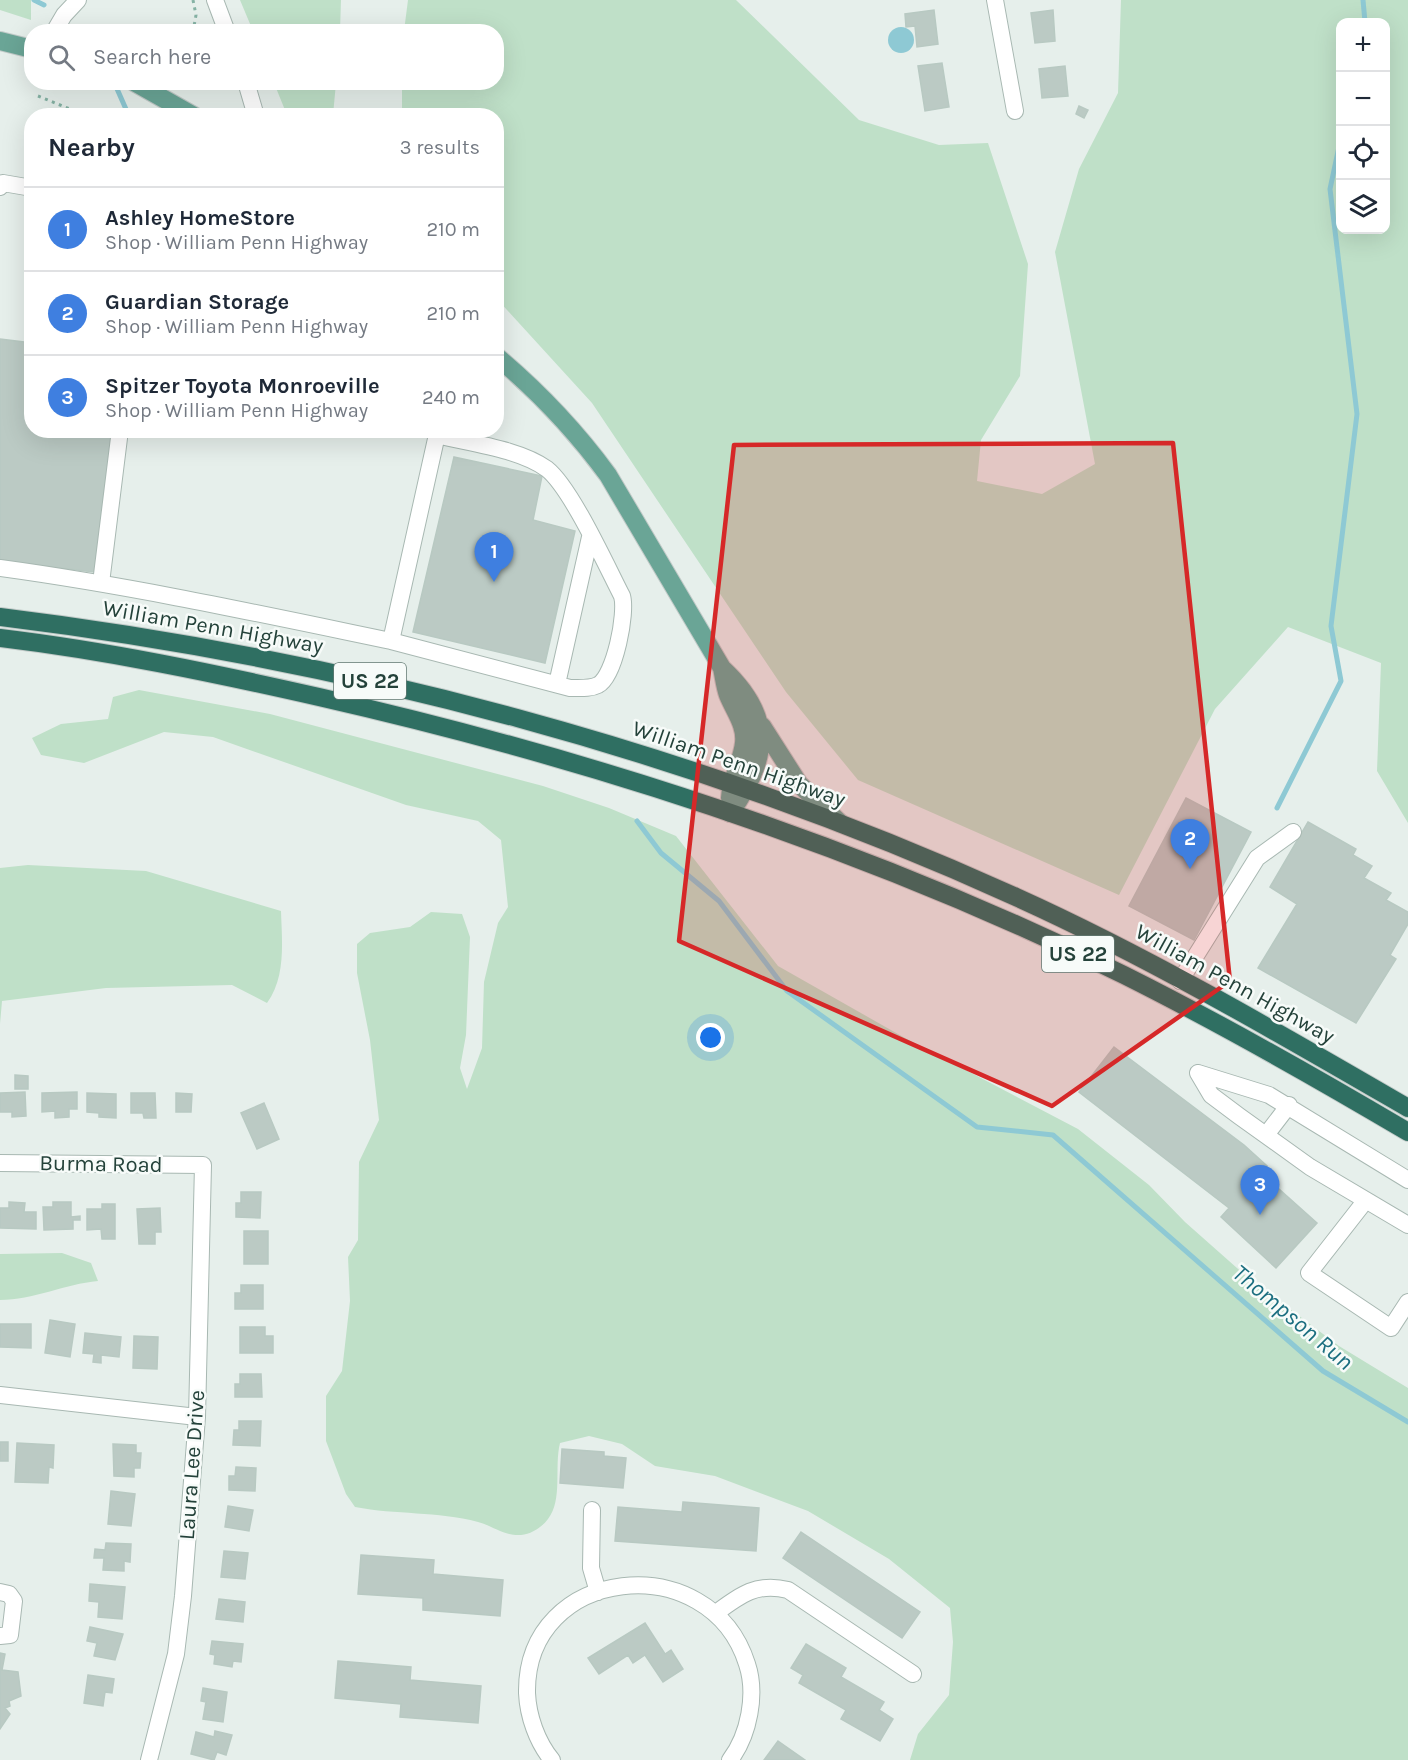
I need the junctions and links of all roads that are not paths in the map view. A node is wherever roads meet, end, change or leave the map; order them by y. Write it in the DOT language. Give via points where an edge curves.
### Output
graph roads {
  1 [pos="78,0"];
  2 [pos="215,0"];
  3 [pos="995,0"];
  4 [pos="59,24"];
  5 [pos="224,24"];
  6 [pos="0,41"];
  7 [pos="24,47"];
  8 [pos="148,90"];
  9 [pos="248,90"];
  10 [pos="180,108"];
  11 [pos="254,108"];
  12 [pos="1015,111"];
  13 [pos="0,187"];
  14 [pos="24,187"];
  15 [pos="504,363"];
  16 [pos="119,438"];
  17 [pos="436,438"];
  18 [pos="455,438"];
  19 [pos="590,537"];
  20 [pos="0,568"];
  21 [pos="101,583"];
  22 [pos="0,617"];
  23 [pos="0,638"];
  24 [pos="391,641"];
  25 [pos="722,668"];
  26 [pos="557,684"];
  27 [pos="758,720"];
  28 [pos="739,787"];
  29 [pos="730,813"];
  30 [pos="841,824"];
  31 [pos="1293,832"];
  32 [pos="1180,981"];
  33 [pos="1289,1105"];
  34 [pos="1408,1108"];
  35 [pos="1408,1132"];
  36 [pos="1266,1135"];
  37 [pos="0,1163"];
  38 [pos="203,1166"];
  39 [pos="1408,1180"];
  40 [pos="1366,1200"];
  41 [pos="1408,1226"];
  42 [pos="1408,1302"];
  43 [pos="0,1395"];
  44 [pos="197,1417"];
  45 [pos="592,1510"];
  46 [pos="0,1592"];
  47 [pos="598,1592"];
  48 [pos="716,1613"];
  49 [pos="0,1636"];
  50 [pos="913,1674"];
  51 [pos="149,1760"];
  52 [pos="552,1760"];
  53 [pos="730,1760"];
  1 -- 4 [label="street"];
  2 -- 5 [label="street"];
  3 -- 12 [label="street"];
  6 -- 7 [label="main road"];
  8 -- 10 [label="main road"];
  9 -- 11 [label="street"];
  13 -- 14 [label="street" via="3,183"];
  15 -- 25 [label="main road" via="568,423 608,475"];
  16 -- 21 [label="street"];
  17 -- 24 [label="street"];
  18 -- 19 [label="street" via="525,457 547,470 566,492"];
  19 -- 26 [label="street"];
  19 -- 26 [label="street" via="622,596 624,613 611,669 601,684 585,688"];
  20 -- 21 [label="street"];
  21 -- 24 [label="street"];
  22 -- 28 [label="highway, William Penn Highway / US 22" via="188,645 387,684 557,729"];
  23 -- 29 [label="highway, William Penn Highway / US 22" via="133,658 379,711 550,755"];
  24 -- 26 [label="street"];
  25 -- 27 [label="main road" via="742,687"];
  25 -- 28 [label="main road" via="744,734"];
  27 -- 28 [label="main road" via="761,744"];
  27 -- 30 [label="main road" via="799,784"];
  28 -- 29 [label="main road"];
  28 -- 30 [label="highway, William Penn Highway / US 22"];
  29 -- 35 [label="highway, William Penn Highway / US 22" via="898,876 1068,949 1191,1010"];
  30 -- 32 [label="highway, William Penn Highway / US 22" via="1018,898"];
  31 -- 32 [label="street" via="1257,858"];
  32 -- 34 [label="highway, William Penn Highway / US 22"];
  33 -- 36 [label="street"];
  33 -- 36 [label="street" via="1248,1087 1198,1073 1211,1095"];
  33 -- 39 [label="street"];
  36 -- 40 [label="street"];
  37 -- 38 [label="street, Burma Road"];
  38 -- 44 [label="street, Laura Lee Drive"];
  40 -- 41 [label="street"];
  40 -- 42 [label="street" via="1309,1273 1390,1328"];
  43 -- 44 [label="street"];
  44 -- 51 [label="street, Laura Lee Drive" via="176,1654"];
  45 -- 47 [label="street" via="591,1568"];
  46 -- 49 [label="street" via="9,1594 14,1601 10,1635"];
  47 -- 48 [label="street" via="634,1584 662,1588 687,1594"];
  47 -- 52 [label="street" via="561,1613 531,1658 528,1704 533,1727"];
  48 -- 50 [label="street" via="753,1589 788,1590"];
  48 -- 53 [label="street" via="742,1650 749,1671 751,1693 743,1734"];
}
